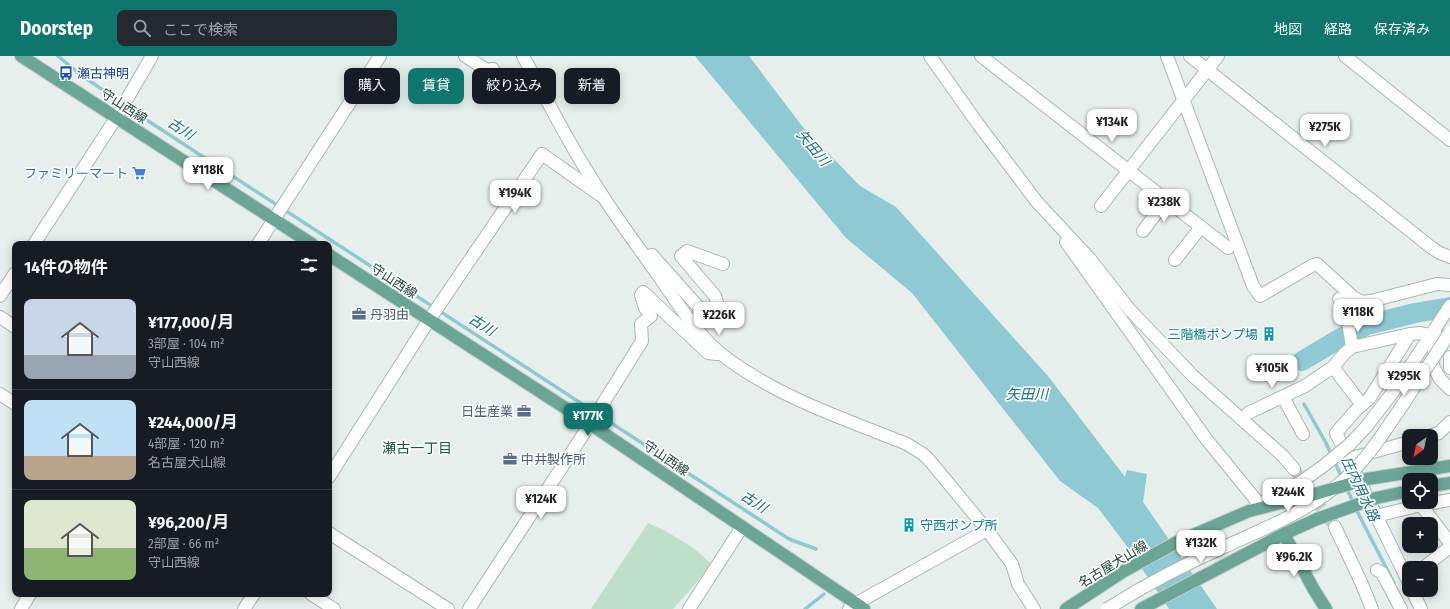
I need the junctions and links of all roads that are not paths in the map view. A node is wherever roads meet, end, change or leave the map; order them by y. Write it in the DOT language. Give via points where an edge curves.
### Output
graph roads {
  1 [pos="21,56"];
  2 [pos="152,56"];
  3 [pos="380,56"];
  4 [pos="465,56"];
  5 [pos="523,56"];
  6 [pos="930,56"];
  7 [pos="981,56"];
  8 [pos="1167,56"];
  9 [pos="1190,56"];
  10 [pos="1218,56"];
  11 [pos="1344,56"];
  12 [pos="31,60"];
  13 [pos="484,68"];
  14 [pos="1207,70"];
  15 [pos="1184,100"];
  16 [pos="116,118"];
  17 [pos="1450,140"];
  18 [pos="1128,171"];
  19 [pos="603,198"];
  20 [pos="1166,200"];
  21 [pos="1037,202"];
  22 [pos="1101,206"];
  23 [pos="278,212"];
  24 [pos="1201,227"];
  25 [pos="1143,231"];
  26 [pos="36,241"];
  27 [pos="260,241"];
  28 [pos="309,241"];
  29 [pos="1228,248"];
  30 [pos="644,256"];
  31 [pos="332,257"];
  32 [pos="1450,257"];
  33 [pos="1175,260"];
  34 [pos="724,264"];
  35 [pos="12,278"];
  36 [pos="1450,285"];
  37 [pos="0,296"];
  38 [pos="1339,298"];
  39 [pos="1450,306"];
  40 [pos="434,312"];
  41 [pos="0,317"];
  42 [pos="12,325"];
  43 [pos="1435,328"];
  44 [pos="1450,332"];
  45 [pos="1410,334"];
  46 [pos="1352,344"];
  47 [pos="721,354"];
  48 [pos="1450,357"];
  49 [pos="1333,367"];
  50 [pos="1450,368"];
  51 [pos="1450,389"];
  52 [pos="0,394"];
  53 [pos="1283,397"];
  54 [pos="12,402"];
  55 [pos="1362,405"];
  56 [pos="1248,413"];
  57 [pos="595,417"];
  58 [pos="1450,422"];
  59 [pos="1438,433"];
  60 [pos="1303,434"];
  61 [pos="1402,444"];
  62 [pos="1348,459"];
  63 [pos="1450,466"];
  64 [pos="1294,468"];
  65 [pos="332,472"];
  66 [pos="1450,483"];
  67 [pos="1438,485"];
  68 [pos="1402,492"];
  69 [pos="1450,500"];
  70 [pos="1438,502"];
  71 [pos="1260,505"];
  72 [pos="1405,509"];
  73 [pos="1424,509"];
  74 [pos="1245,513"];
  75 [pos="1376,516"];
  76 [pos="742,527"];
  77 [pos="1335,527"];
  78 [pos="987,530"];
  79 [pos="1284,534"];
  80 [pos="332,535"];
  81 [pos="1450,543"];
  82 [pos="1450,547"];
  83 [pos="1432,561"];
  84 [pos="1377,570"];
  85 [pos="1402,577"];
  86 [pos="1402,583"];
  87 [pos="28,597"];
  88 [pos="252,597"];
  89 [pos="316,597"];
  90 [pos="1403,597"];
  91 [pos="1413,597"];
  92 [pos="857,607"];
  93 [pos="20,609"];
  94 [pos="244,609"];
  95 [pos="334,609"];
  96 [pos="448,609"];
  97 [pos="469,609"];
  98 [pos="689,609"];
  99 [pos="1034,609"];
  100 [pos="1066,609"];
  101 [pos="1107,609"];
  102 [pos="1141,609"];
  103 [pos="1326,609"];
  104 [pos="1372,609"];
  105 [pos="1401,609"];
  106 [pos="1421,609"];
  1 -- 12 [label="main road, 守山西線"];
  2 -- 16 [label="street"];
  3 -- 23 [label="street"];
  4 -- 13 [label="street"];
  5 -- 19 [label="street"];
  6 -- 21 [label="street"];
  7 -- 18 [label="street"];
  8 -- 15 [label="street"];
  9 -- 14 [label="street"];
  10 -- 14 [label="street"];
  11 -- 17 [label="street"];
  12 -- 16 [label="main road, 守山西線"];
  14 -- 15 [label="street"];
  14 -- 32 [label="street" via="1432,248"];
  15 -- 18 [label="street"];
  15 -- 36 [label="street" via="1253,286 1260,296 1317,264 1362,302 1437,284"];
  16 -- 23 [label="main road, 守山西線"];
  16 -- 26 [label="street"];
  18 -- 20 [label="street"];
  18 -- 22 [label="street"];
  19 -- 30 [label="street"];
  19 -- 40 [label="street" via="542,154"];
  20 -- 24 [label="street"];
  20 -- 25 [label="street"];
  21 -- 64 [label="street" via="1090,259 1130,310 1193,376"];
  21 -- 71 [label="street" via="1207,440"];
  23 -- 27 [label="street"];
  23 -- 28 [label="main road, 守山西線"];
  24 -- 29 [label="street"];
  24 -- 33 [label="street"];
  30 -- 34 [label="street" via="652,255 701,310 710,313 718,306 715,296 681,256 687,251"];
  30 -- 47 [label="street" via="688,318"];
  31 -- 40 [label="main road, 守山西線"];
  35 -- 37 [label="street"];
  38 -- 46 [label="street" via="1346,309"];
  39 -- 43 [label="street"];
  40 -- 57 [label="main road, 守山西線"];
  40 -- 65 [label="street"];
  41 -- 42 [label="street"];
  43 -- 45 [label="street"];
  43 -- 51 [label="street" via="1433,366 1440,379"];
  43 -- 71 [label="street, bridge" via="1393,392 1350,444 1300,482"];
  44 -- 101 [label="street, bridge" via="1375,446 1338,485 1306,507 1174,570"];
  45 -- 46 [label="street"];
  45 -- 55 [label="street" via="1369,399"];
  46 -- 49 [label="street"];
  47 -- 57 [label="street" via="708,353 643,292 641,295 645,308 651,316 641,324 642,341"];
  47 -- 78 [label="street" via="796,400 907,444 923,454"];
  48 -- 50 [label="street"];
  49 -- 53 [label="street"];
  49 -- 55 [label="street"];
  52 -- 54 [label="street"];
  53 -- 56 [label="street"];
  53 -- 60 [label="street"];
  55 -- 62 [label="street" via="1336,433"];
  57 -- 76 [label="main road, 守山西線"];
  57 -- 97 [label="street"];
  58 -- 59 [label="street"];
  61 -- 62 [label="street"];
  62 -- 75 [label="street"];
  63 -- 74 [label="main road, 名古屋犬山線, bridge" via="1367,479"];
  66 -- 67 [label="main road"];
  68 -- 79 [label="main road, bridge" via="1346,508"];
  69 -- 70 [label="street"];
  71 -- 74 [label="street"];
  72 -- 75 [label="street"];
  73 -- 81 [label="street"];
  74 -- 100 [label="main road, 名古屋犬山線" via="1177,542 1124,571"];
  75 -- 85 [label="street"];
  76 -- 92 [label="main road, 守山西線"];
  76 -- 98 [label="street"];
  77 -- 104 [label="street"];
  78 -- 92 [label="street"];
  78 -- 99 [label="street" via="1012,564 1018,584"];
  79 -- 102 [label="main road"];
  79 -- 103 [label="main road"];
  80 -- 96 [label="street"];
  82 -- 83 [label="street"];
  84 -- 86 [label="street"];
  87 -- 93 [label="street"];
  88 -- 94 [label="street"];
  89 -- 95 [label="street"];
  90 -- 105 [label="street"];
  91 -- 106 [label="street"];
}
